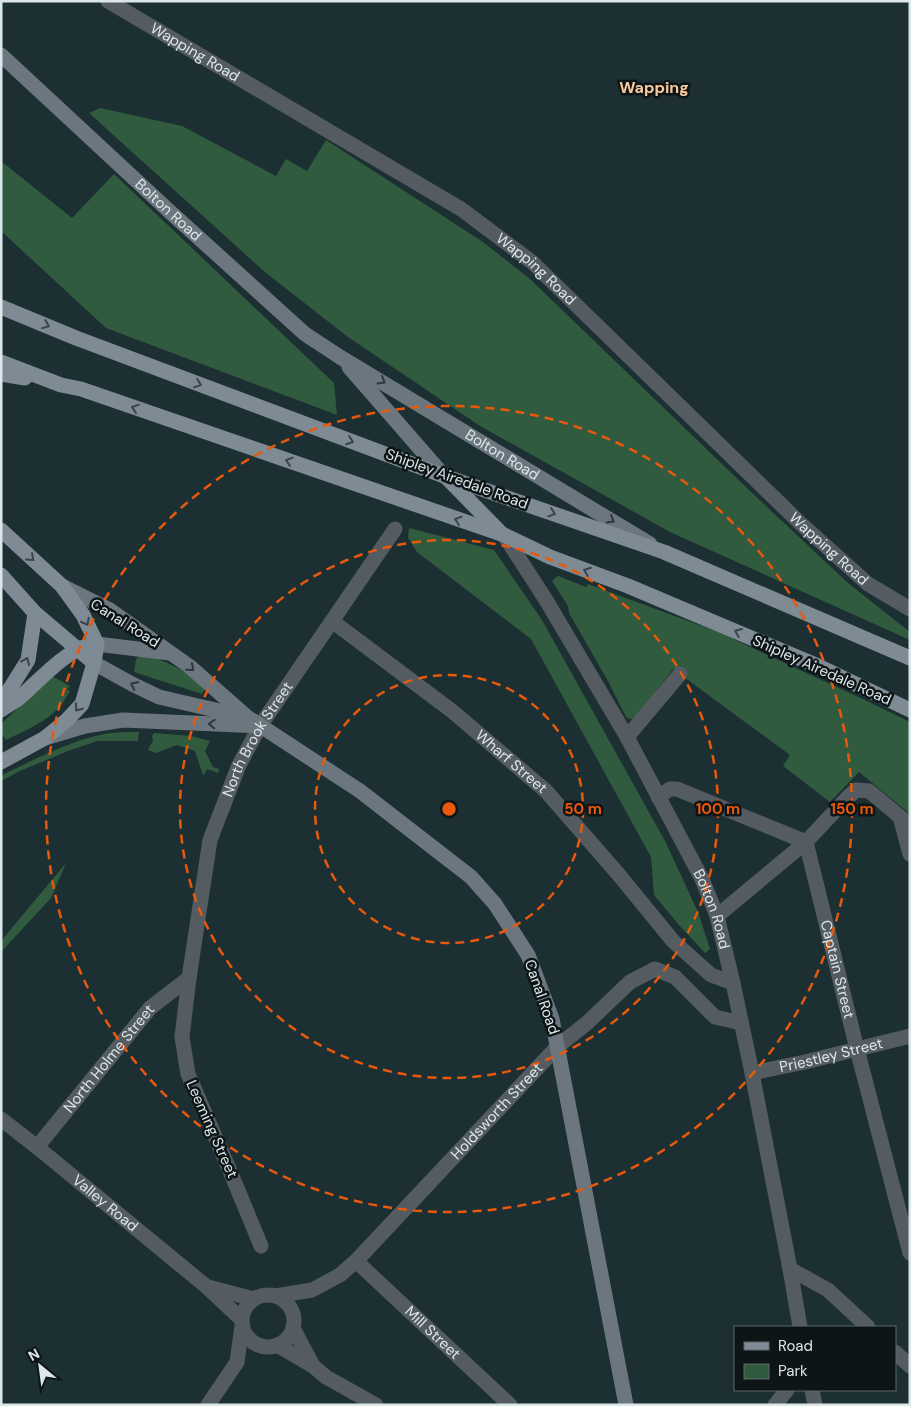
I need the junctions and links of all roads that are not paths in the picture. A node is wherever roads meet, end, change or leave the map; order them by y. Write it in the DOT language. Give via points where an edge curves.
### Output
graph roads {
  1 [pos="108,1"];
  2 [pos="1,55"];
  3 [pos="1,306"];
  4 [pos="340,357"];
  5 [pos="1,362"];
  6 [pos="1,374"];
  7 [pos="61,385"];
  8 [pos="444,476"];
  9 [pos="395,529"];
  10 [pos="1,530"];
  11 [pos="504,535"];
  12 [pos="664,552"];
  13 [pos="1,575"];
  14 [pos="62,586"];
  15 [pos="910,609"];
  16 [pos="35,613"];
  17 [pos="332,621"];
  18 [pos="97,644"];
  19 [pos="78,648"];
  20 [pos="173,654"];
  21 [pos="910,658"];
  22 [pos="94,663"];
  23 [pos="680,674"];
  24 [pos="1,703"];
  25 [pos="1,710"];
  26 [pos="910,710"];
  27 [pos="247,717"];
  28 [pos="260,726"];
  29 [pos="627,737"];
  30 [pos="45,738"];
  31 [pos="1,762"];
  32 [pos="658,797"];
  33 [pos="905,821"];
  34 [pos="806,842"];
  35 [pos="910,854"];
  36 [pos="717,916"];
  37 [pos="189,978"];
  38 [pos="733,983"];
  39 [pos="740,1023"];
  40 [pos="910,1036"];
  41 [pos="558,1046"];
  42 [pos="857,1049"];
  43 [pos="752,1073"];
  44 [pos="1,1119"];
  45 [pos="37,1147"];
  46 [pos="261,1246"];
  47 [pos="910,1253"];
  48 [pos="356,1261"];
  49 [pos="790,1269"];
  50 [pos="207,1287"];
  51 [pos="312,1290"];
  52 [pos="275,1296"];
  53 [pos="254,1299"];
  54 [pos="242,1323"];
  55 [pos="293,1324"];
  56 [pos="800,1326"];
  57 [pos="867,1326"];
  58 [pos="273,1346"];
  59 [pos="896,1353"];
  60 [pos="237,1362"];
  61 [pos="314,1366"];
  62 [pos="910,1366"];
  63 [pos="786,1391"];
  64 [pos="812,1391"];
  65 [pos="373,1403"];
  66 [pos="208,1405"];
  67 [pos="510,1405"];
  68 [pos="626,1405"];
  69 [pos="775,1405"];
  70 [pos="815,1405"];
  1 -- 15 [label="street, Wapping Road" via="462,209 532,262 800,523 868,584"];
  2 -- 4 [label="street, Bolton Road" via="305,334"];
  3 -- 8 [label="main road, Shipley Airedale Road, one-way"];
  4 -- 8 [label="street, Bolton Road"];
  4 -- 12 [label="street, Bolton Road, one-way"];
  5 -- 7 [label="main road, Shipley Airedale Road"];
  6 -- 7 [label="main road"];
  11 -- 7 [label="main road, Shipley Airedale Road, one-way" via="90,392"];
  8 -- 11 [label="main road"];
  8 -- 12 [label="main road, Shipley Airedale Road, one-way"];
  9 -- 17 [label="street, North Brook Street"];
  10 -- 14 [label="main road, Canal Road, one-way"];
  26 -- 11 [label="main road, Shipley Airedale Road, one-way" via="818,666 628,586 550,557"];
  11 -- 29 [label="street, Bolton Road"];
  12 -- 21 [label="main road, Shipley Airedale Road"];
  13 -- 16 [label="main road"];
  14 -- 18 [label="main road, one-way" via="83,615"];
  14 -- 20 [label="street, Canal Road" via="110,610"];
  16 -- 19 [label="main road"];
  24 -- 16 [label="main road, one-way" via="28,660"];
  17 -- 28 [label="street, North Brook Street"];
  17 -- 38 [label="street, Wharf Street" via="452,711 546,791 673,941 711,975"];
  18 -- 19 [label="main road"];
  18 -- 20 [label="street"];
  18 -- 22 [label="main road"];
  19 -- 22 [label="main road"];
  19 -- 25 [label="main road"];
  20 -- 27 [label="street, Canal Road, one-way"];
  27 -- 22 [label="street, Canal Road, one-way" via="159,697"];
  22 -- 30 [label="main road, one-way" via="82,704"];
  23 -- 29 [label="street"];
  27 -- 28 [label="street, Canal Road"];
  28 -- 30 [label="street, one-way" via="123,720 85,726"];
  28 -- 37 [label="street, North Brook Street" via="239,765 210,840"];
  28 -- 41 [label="street, Canal Road" via="360,791 471,877 495,904 528,955 550,1010"];
  29 -- 32 [label="street, Bolton Road"];
  30 -- 31 [label="main road"];
  32 -- 34 [label="street" via="670,789 677,789"];
  32 -- 36 [label="street, Bolton Road" via="702,879"];
  33 -- 34 [label="street" via="869,791 856,790"];
  33 -- 35 [label="street"];
  34 -- 36 [label="street"];
  34 -- 42 [label="street, Captain Street"];
  36 -- 38 [label="street, Bolton Road"];
  37 -- 45 [label="street, North Holme Street" via="150,1008"];
  37 -- 46 [label="street, Leeming Street" via="182,1037 188,1074"];
  38 -- 39 [label="street, Bolton Road"];
  39 -- 41 [label="street, Holdsworth Street" via="715,1017 675,977 655,969 630,982"];
  39 -- 43 [label="street, Bolton Road"];
  40 -- 42 [label="street, Priestley Street"];
  41 -- 48 [label="street, Holdsworth Street"];
  41 -- 68 [label="street, Canal Road"];
  42 -- 43 [label="street, Priestley Street"];
  42 -- 47 [label="street, Captain Street"];
  43 -- 49 [label="street, Bolton Road"];
  44 -- 45 [label="street, Valley Road"];
  45 -- 50 [label="street, Valley Road"];
  48 -- 51 [label="street, Holdsworth Street"];
  48 -- 67 [label="street, Mill Street"];
  49 -- 56 [label="street, Bolton Road"];
  49 -- 57 [label="street" via="828,1290"];
  50 -- 53 [label="street"];
  50 -- 54 [label="street, Valley Road"];
  51 -- 52 [label="street, Holdsworth Street"];
  51 -- 55 [label="street, Holdsworth Street"];
  52 -- 53 [label="street"];
  52 -- 55 [label="street" via="288,1305"];
  53 -- 54 [label="street" via="243,1311"];
  54 -- 58 [label="street" via="251,1342"];
  54 -- 60 [label="street"];
  55 -- 58 [label="street" via="289,1336"];
  55 -- 61 [label="street"];
  58 -- 60 [label="street"];
  58 -- 61 [label="street"];
  59 -- 62 [label="street"];
  60 -- 66 [label="street"];
  61 -- 65 [label="street" via="326,1377"];
  63 -- 69 [label="street"];
  64 -- 70 [label="street"];
}
